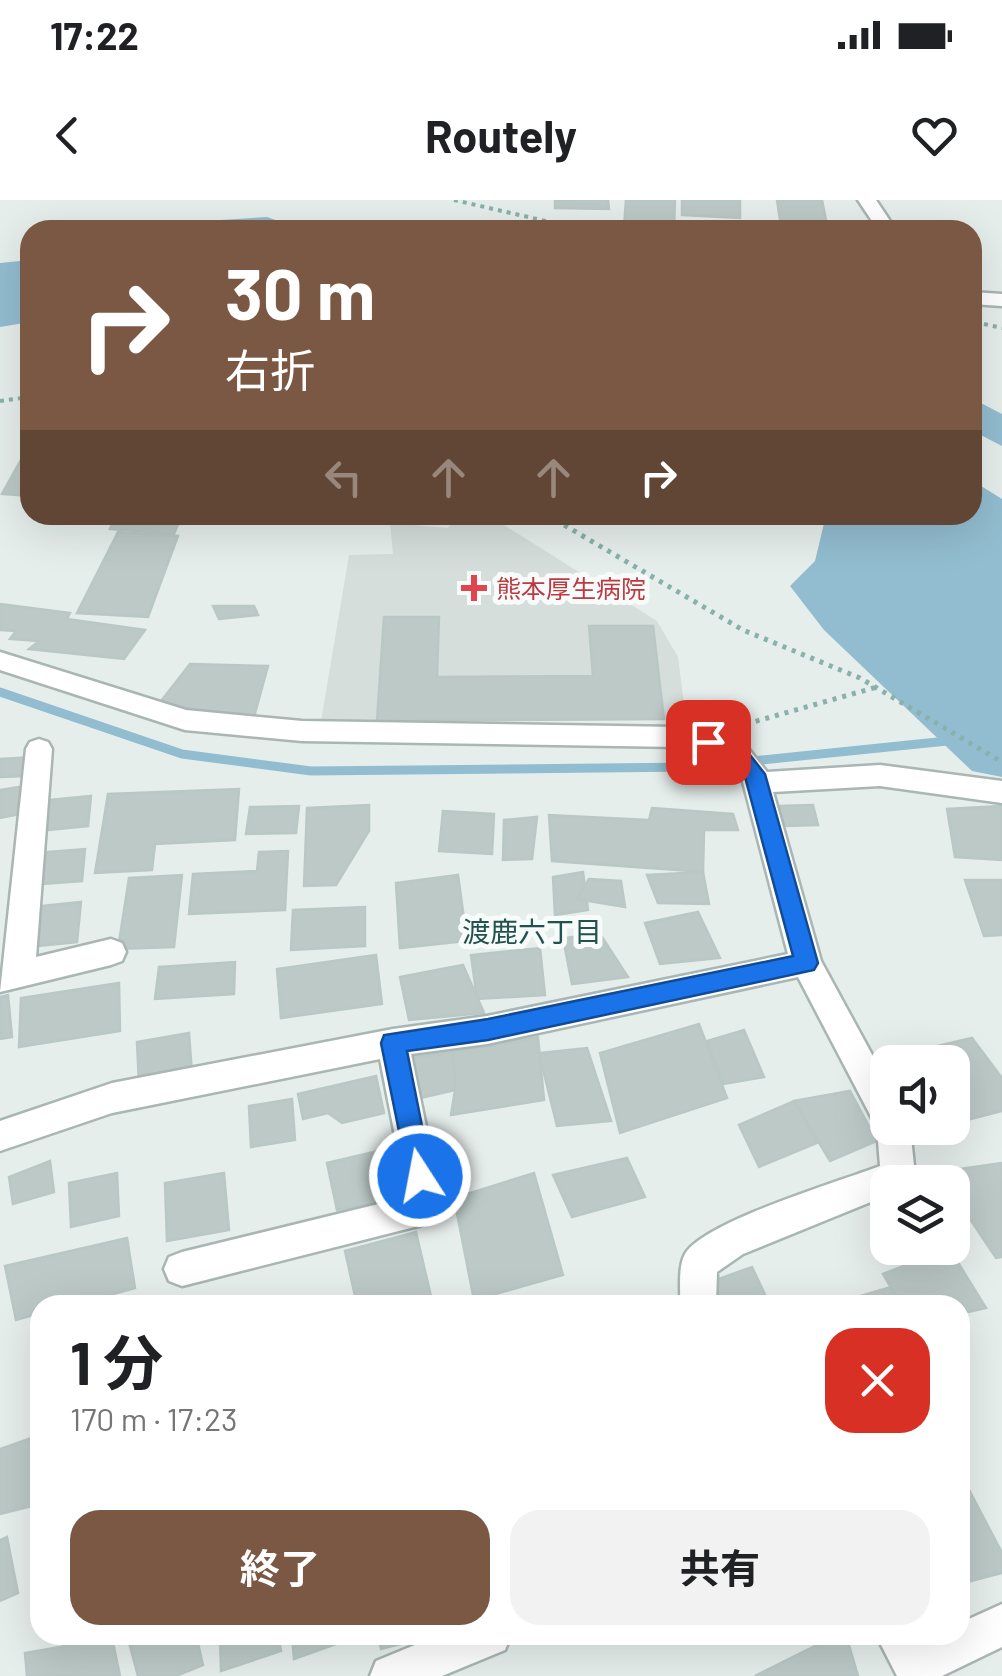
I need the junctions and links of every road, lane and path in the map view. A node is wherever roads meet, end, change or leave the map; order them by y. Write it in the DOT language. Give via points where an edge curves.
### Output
graph roads {
  1 [pos="454,200"];
  2 [pos="541,220"];
  3 [pos="563,525"];
  4 [pos="0,661"];
  5 [pos="878,687"];
  6 [pos="720,743"];
  7 [pos="39,748"];
  8 [pos="1002,762"];
  9 [pos="756,779"];
  10 [pos="1002,792"];
  11 [pos="112,952"];
  12 [pos="806,963"];
  13 [pos="10,976"];
  14 [pos="393,1043"];
  15 [pos="870,1083"];
  16 [pos="0,1136"];
  17 [pos="895,1145"];
  18 [pos="182,1270"];
  19 [pos="698,1295"];
  20 [pos="1002,1624"];
  21 [pos="970,1636"];
  22 [pos="466,1645"];
  23 [pos="947,1645"];
  24 [pos="911,1659"];
  25 [pos="391,1676"];
  1 -- 2 [label="path"];
  3 -- 5 [label="path" via="742,630"];
  4 -- 6 [label="street" via="185,720 302,731"];
  5 -- 6 [label="path" via="736,727"];
  5 -- 8 [label="path"];
  6 -- 9 [label="street"];
  7 -- 13 [label="street"];
  9 -- 10 [label="street" via="891,772"];
  9 -- 12 [label="street"];
  11 -- 13 [label="street"];
  12 -- 14 [label="street" via="488,1030"];
  12 -- 15 [label="street"];
  14 -- 16 [label="street" via="112,1098"];
  14 -- 18 [label="street" via="426,1210"];
  17 -- 19 [label="street" via="898,1175 731,1242 700,1263"];
  20 -- 21 [label="street"];
  22 -- 25 [label="street"];
  23 -- 24 [label="street"];
}
